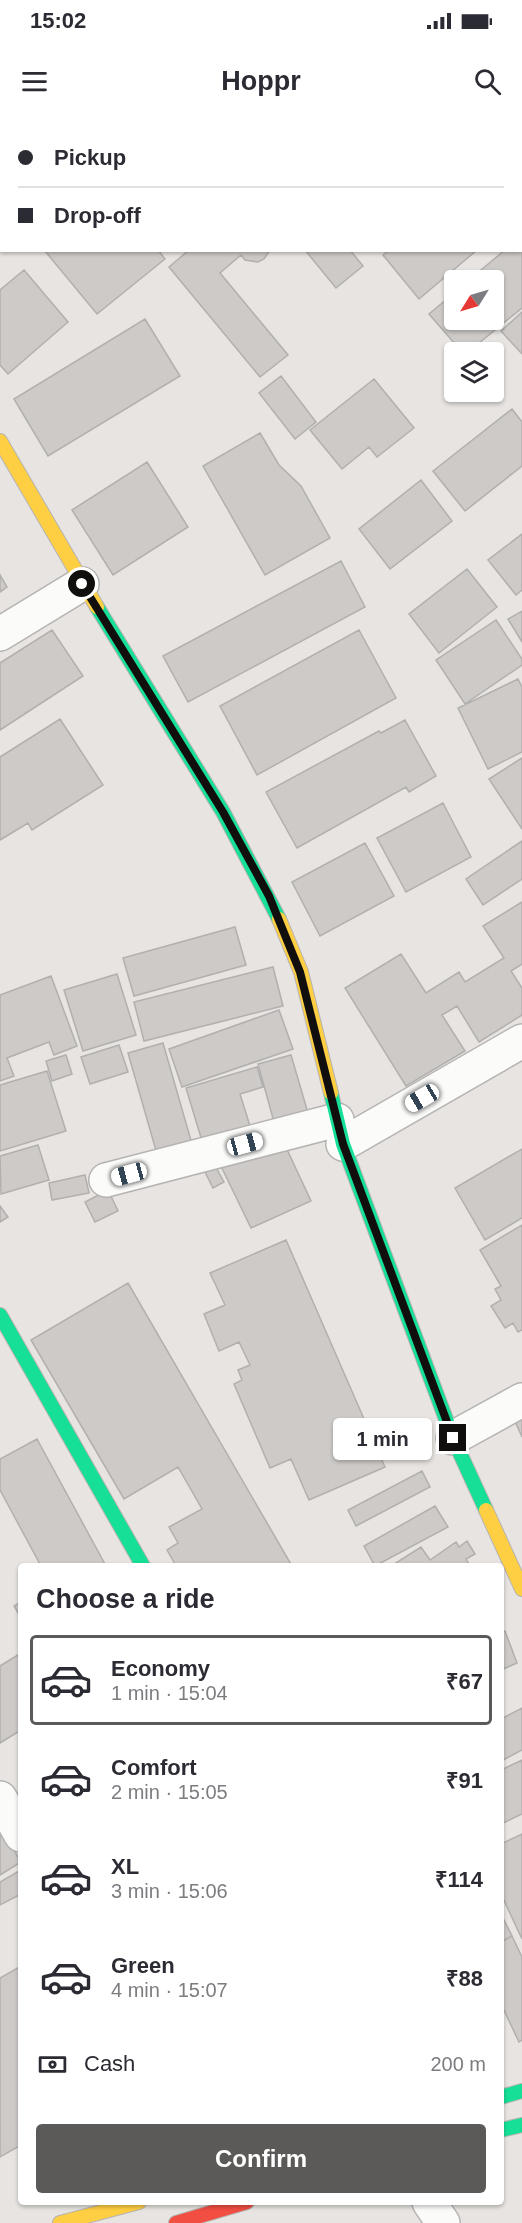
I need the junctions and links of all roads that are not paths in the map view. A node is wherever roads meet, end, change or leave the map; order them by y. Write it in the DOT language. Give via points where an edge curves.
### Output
graph roads {
  1 [pos="0,441"];
  2 [pos="82,584"];
  3 [pos="0,634"];
  4 [pos="522,1041"];
  5 [pos="340,1132"];
  6 [pos="106,1180"];
  7 [pos="0,1316"];
  8 [pos="522,1400"];
  9 [pos="453,1438"];
  10 [pos="141,1563"];
  11 [pos="522,1589"];
  12 [pos="0,1798"];
  13 [pos="18,1830"];
  14 [pos="522,2091"];
  15 [pos="504,2096"];
  16 [pos="522,2125"];
  17 [pos="504,2129"];
  18 [pos="128,2205"];
  19 [pos="237,2205"];
  20 [pos="431,2205"];
  21 [pos="60,2223"];
  22 [pos="176,2223"];
  23 [pos="443,2223"];
  1 -- 2 [label="street"];
  2 -- 3 [label="street"];
  2 -- 5 [label="street" via="223,812 269,896 300,972"];
  4 -- 5 [label="street"];
  5 -- 6 [label="street"];
  5 -- 9 [label="street"];
  7 -- 10 [label="street"];
  8 -- 9 [label="street"];
  9 -- 11 [label="street"];
  12 -- 13 [label="street"];
  14 -- 15 [label="street"];
  16 -- 17 [label="street"];
  18 -- 21 [label="street"];
  19 -- 22 [label="street"];
  20 -- 23 [label="street"];
}
